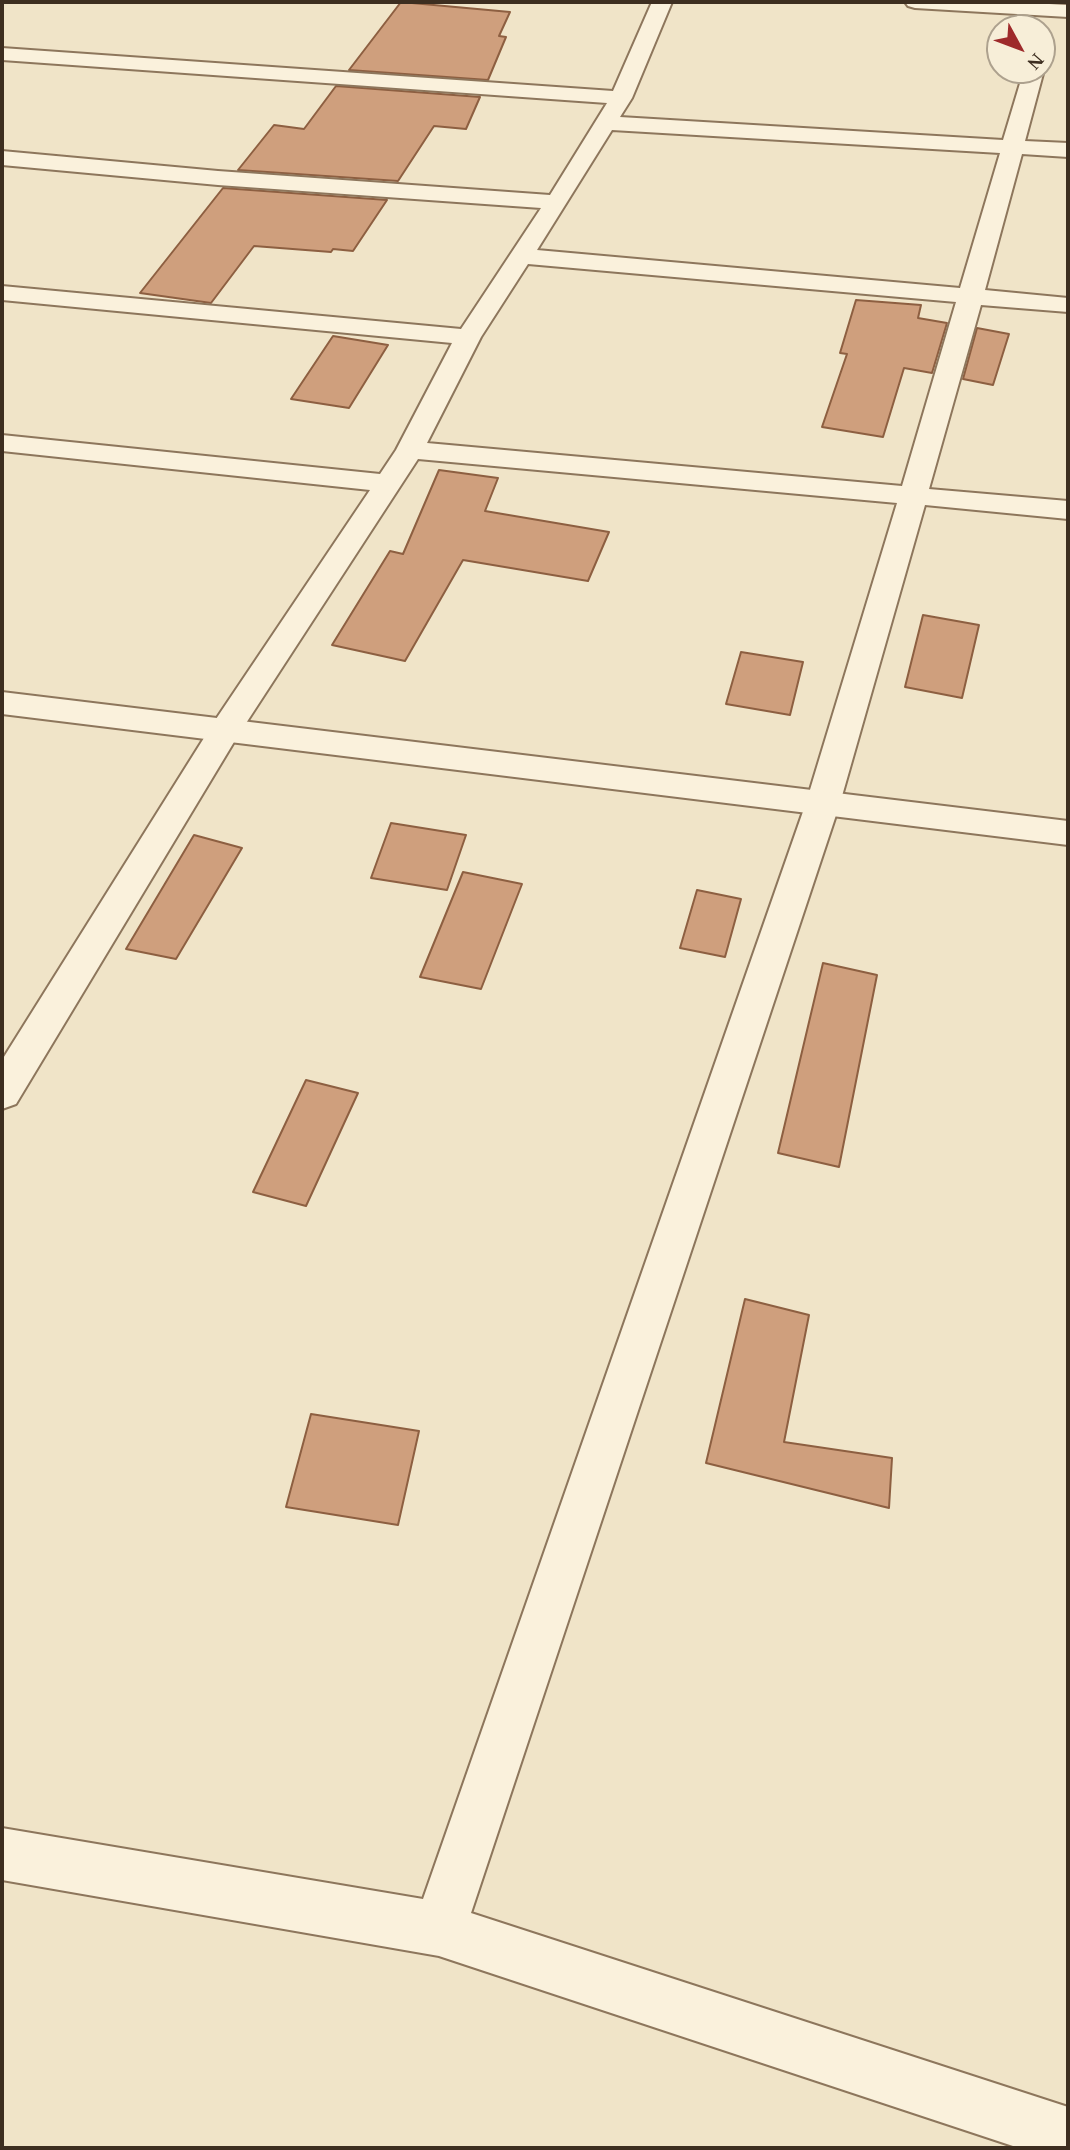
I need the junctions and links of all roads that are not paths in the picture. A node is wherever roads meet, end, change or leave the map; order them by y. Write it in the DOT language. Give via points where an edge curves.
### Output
graph roads {
  1 [pos="653,2"];
  2 [pos="915,2"];
  3 [pos="1054,13"];
  4 [pos="2,54"];
  5 [pos="1030,84"];
  6 [pos="621,98"];
  7 [pos="605,123"];
  8 [pos="1013,146"];
  9 [pos="1068,150"];
  10 [pos="2,158"];
  11 [pos="557,202"];
  12 [pos="522,256"];
  13 [pos="2,293"];
  14 [pos="970,296"];
  15 [pos="1068,305"];
  16 [pos="468,337"];
  17 [pos="2,443"];
  18 [pos="410,450"];
  19 [pos="388,483"];
  20 [pos="913,496"];
  21 [pos="1068,510"];
  22 [pos="2,703"];
  23 [pos="225,730"];
  24 [pos="823,803"];
  25 [pos="1068,833"];
  26 [pos="2,1093"];
  27 [pos="2,1854"];
  28 [pos="439,1929"];
  29 [pos="1068,2137"];
  1 -- 6 [label="street"];
  2 -- 3 [label="street"];
  4 -- 6 [label="street"];
  5 -- 8 [label="street"];
  6 -- 7 [label="street"];
  7 -- 8 [label="street"];
  7 -- 11 [label="street"];
  8 -- 9 [label="street"];
  8 -- 14 [label="street"];
  10 -- 11 [label="street"];
  11 -- 12 [label="street"];
  12 -- 14 [label="street"];
  12 -- 16 [label="street"];
  13 -- 16 [label="street"];
  14 -- 15 [label="street"];
  14 -- 20 [label="street"];
  16 -- 18 [label="street"];
  17 -- 19 [label="street"];
  18 -- 19 [label="street"];
  18 -- 20 [label="street"];
  19 -- 23 [label="street"];
  20 -- 21 [label="street"];
  20 -- 24 [label="street"];
  22 -- 23 [label="street"];
  23 -- 24 [label="street"];
  23 -- 26 [label="street"];
  24 -- 25 [label="street"];
  24 -- 28 [label="street"];
  27 -- 28 [label="street"];
  28 -- 29 [label="street"];
}
